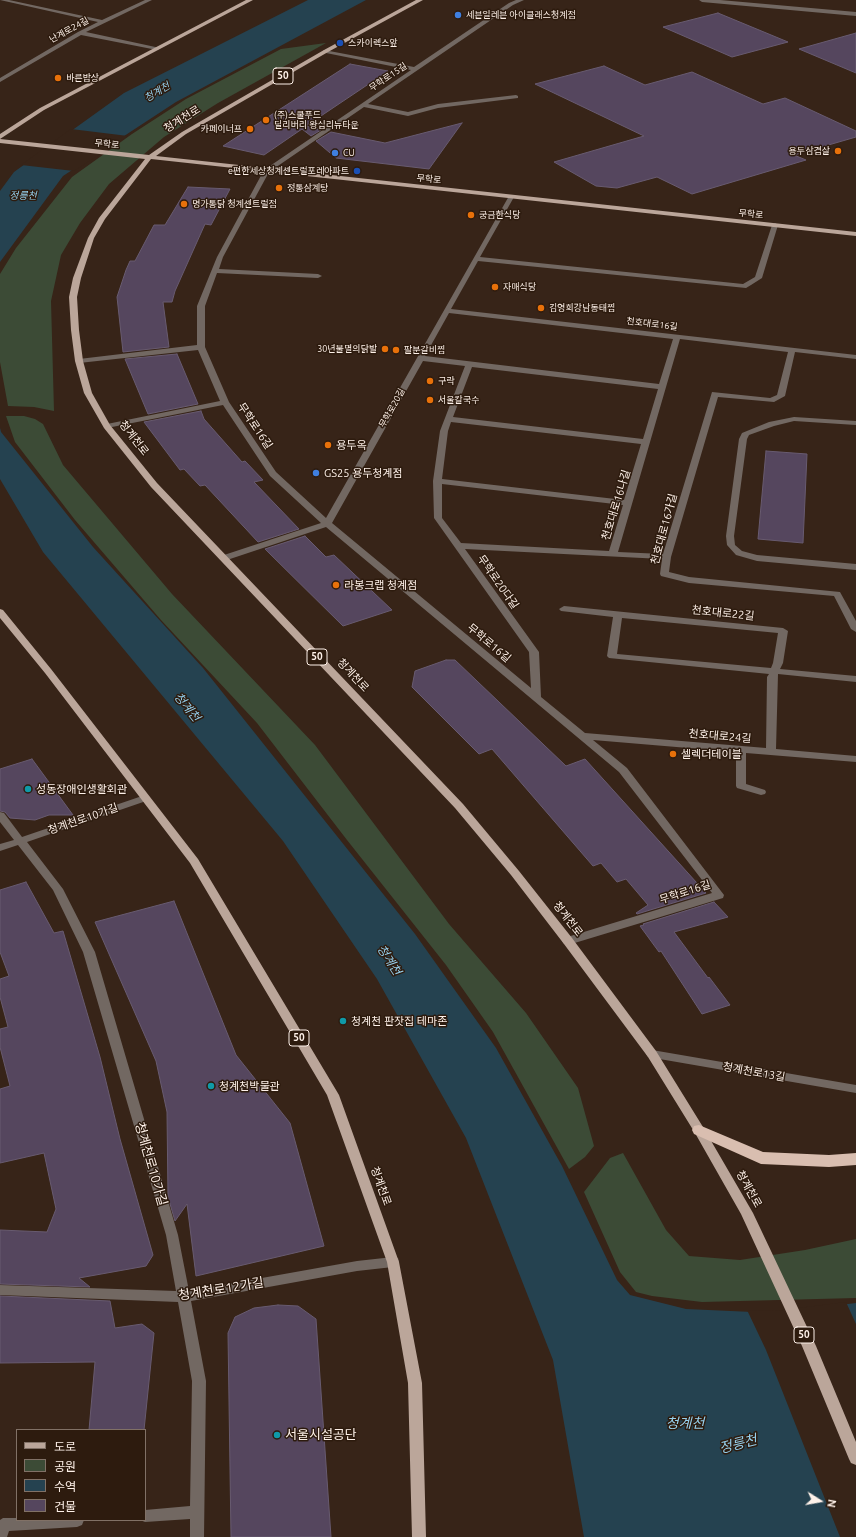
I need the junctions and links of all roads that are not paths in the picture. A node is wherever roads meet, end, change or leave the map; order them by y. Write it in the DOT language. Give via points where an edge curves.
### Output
graph roads {
  1 [pos="2,0"];
  2 [pos="149,0"];
  3 [pos="250,0"];
  4 [pos="420,0"];
  5 [pos="521,0"];
  6 [pos="702,0"];
  7 [pos="856,14"];
  8 [pos="103,22"];
  9 [pos="80,33"];
  10 [pos="157,48"];
  11 [pos="326,51"];
  12 [pos="415,69"];
  13 [pos="0,80"];
  14 [pos="516,97"];
  15 [pos="363,105"];
  16 [pos="0,137"];
  17 [pos="0,141"];
  18 [pos="149,158"];
  19 [pos="266,170"];
  20 [pos="511,196"];
  21 [pos="775,225"];
  22 [pos="856,234"];
  23 [pos="476,259"];
  24 [pos="215,271"];
  25 [pos="318,276"];
  26 [pos="447,310"];
  27 [pos="677,337"];
  28 [pos="201,347"];
  29 [pos="792,350"];
  30 [pos="856,357"];
  31 [pos="420,358"];
  32 [pos="79,360"];
  33 [pos="470,364"];
  34 [pos="663,387"];
  35 [pos="225,402"];
  36 [pos="448,420"];
  37 [pos="856,423"];
  38 [pos="108,426"];
  39 [pos="646,442"];
  40 [pos="437,481"];
  41 [pos="628,503"];
  42 [pos="327,524"];
  43 [pos="459,546"];
  44 [pos="613,554"];
  45 [pos="667,557"];
  46 [pos="224,558"];
  47 [pos="856,567"];
  48 [pos="564,608"];
  49 [pos="0,612"];
  50 [pos="618,614"];
  51 [pos="856,629"];
  52 [pos="775,671"];
  53 [pos="856,679"];
  54 [pos="536,697"];
  55 [pos="583,736"];
  56 [pos="741,750"];
  57 [pos="771,753"];
  58 [pos="856,759"];
  59 [pos="760,792"];
  60 [pos="145,798"];
  61 [pos="0,814"];
  62 [pos="20,840"];
  63 [pos="0,848"];
  64 [pos="568,941"];
  65 [pos="652,1054"];
  66 [pos="856,1089"];
  67 [pos="699,1130"];
  68 [pos="856,1159"];
  69 [pos="394,1262"];
  70 [pos="0,1290"];
  71 [pos="183,1297"];
  72 [pos="856,1459"];
  73 [pos="198,1512"];
  74 [pos="146,1516"];
  75 [pos="62,1521"];
  76 [pos="0,1537"];
  77 [pos="197,1537"];
  78 [pos="420,1537"];
  1 -- 8 [label="street"];
  2 -- 8 [label="street, 난계로24길"];
  3 -- 10 [label="main road"];
  4 -- 11 [label="main road, 청계천로 / 50"];
  5 -- 12 [label="street, 무학로15길"];
  6 -- 7 [label="street"];
  8 -- 9 [label="street, 난계로24길"];
  9 -- 10 [label="street"];
  9 -- 13 [label="street, 난계로24길"];
  10 -- 16 [label="main road" via="42,109"];
  11 -- 12 [label="street"];
  11 -- 18 [label="main road, 청계천로 / 50" via="184,132"];
  12 -- 15 [label="street, 무학로15길"];
  14 -- 15 [label="street" via="438,106 408,114"];
  15 -- 19 [label="street, 무학로15길"];
  17 -- 18 [label="main road, 무학로"];
  18 -- 19 [label="main road, 무학로"];
  18 -- 32 [label="main road, 청계천로 / 50" via="102,218 82,261 73,297"];
  19 -- 20 [label="main road, 무학로"];
  19 -- 24 [label="street, 무학로16길"];
  20 -- 21 [label="main road, 무학로"];
  20 -- 23 [label="street, 무학로20길"];
  21 -- 22 [label="main road, 무학로"];
  21 -- 23 [label="street" via="758,278 743,286"];
  23 -- 26 [label="street, 무학로20길"];
  24 -- 25 [label="street"];
  24 -- 28 [label="street, 무학로16길" via="201,306"];
  26 -- 27 [label="street, 천호대로16길"];
  26 -- 31 [label="street, 무학로20길"];
  27 -- 29 [label="street, 천호대로16길"];
  27 -- 34 [label="street, 천호대로16나길"];
  28 -- 32 [label="street"];
  28 -- 35 [label="street, 무학로16길"];
  29 -- 30 [label="street, 천호대로16길"];
  29 -- 45 [label="street, 천호대로16가길" via="782,396 771,400 715,394"];
  31 -- 33 [label="street"];
  31 -- 42 [label="street, 무학로20길"];
  32 -- 38 [label="main road, 청계천로 / 50" via="88,393"];
  33 -- 34 [label="street"];
  33 -- 36 [label="street, 무학로20다길"];
  34 -- 39 [label="street, 천호대로16나길"];
  35 -- 38 [label="street"];
  35 -- 42 [label="street, 무학로16길" via="273,474"];
  36 -- 39 [label="street"];
  36 -- 40 [label="street, 무학로20다길"];
  37 -- 47 [label="street" via="794,419 746,434 743,439 730,536 734,549 752,557"];
  38 -- 46 [label="main road, 청계천로 / 50" via="154,485"];
  39 -- 41 [label="street, 천호대로16나길"];
  40 -- 41 [label="street"];
  40 -- 43 [label="street, 무학로20다길" via="438,518"];
  41 -- 44 [label="street, 천호대로16나길"];
  42 -- 46 [label="street"];
  42 -- 54 [label="street, 무학로16길"];
  43 -- 44 [label="street, 천호대로16나길"];
  43 -- 54 [label="street, 무학로20다길" via="534,652"];
  44 -- 45 [label="street"];
  45 -- 51 [label="street, 천호대로16가길" via="664,574 689,580 837,594"];
  46 -- 64 [label="main road, 청계천로 / 50" via="459,806"];
  48 -- 50 [label="street, 천호대로22길"];
  49 -- 60 [label="main road, 청계천로 / 50"];
  50 -- 52 [label="street" via="612,656"];
  50 -- 52 [label="street, 천호대로22길" via="784,631"];
  52 -- 53 [label="street"];
  52 -- 57 [label="street, 천호대로22길" via="772,677"];
  54 -- 55 [label="street, 무학로16길"];
  55 -- 56 [label="street, 천호대로24길"];
  55 -- 64 [label="street, 무학로16길" via="623,770 719,895"];
  56 -- 57 [label="street, 천호대로24길"];
  56 -- 59 [label="street" via="741,786"];
  57 -- 58 [label="street, 천호대로24길"];
  60 -- 62 [label="street, 청계천로10가길"];
  60 -- 69 [label="main road, 청계천로 / 50" via="194,861 333,1095"];
  61 -- 62 [label="street, 청계천로10가길"];
  62 -- 63 [label="street, 청계천로10가길"];
  62 -- 71 [label="street, 청계천로10가길" via="58,889 89,952 172,1235"];
  64 -- 65 [label="main road, 청계천로 / 50"];
  65 -- 66 [label="street, 청계천로13길"];
  65 -- 67 [label="main road, 청계천로 / 50"];
  67 -- 68 [label="highway" via="762,1158 829,1161"];
  67 -- 72 [label="main road, 청계천로 / 50" via="747,1213 809,1346"];
  69 -- 71 [label="street, 청계천로12가길" via="357,1266"];
  69 -- 78 [label="main road, 청계천로 / 50" via="416,1383"];
  70 -- 71 [label="street, 청계천로12가길"];
  71 -- 73 [label="street, 청계천로10가길" via="198,1380"];
  73 -- 74 [label="street"];
  73 -- 77 [label="street, 청계천로10가길"];
  75 -- 76 [label="street" via="3,1525"];
}
